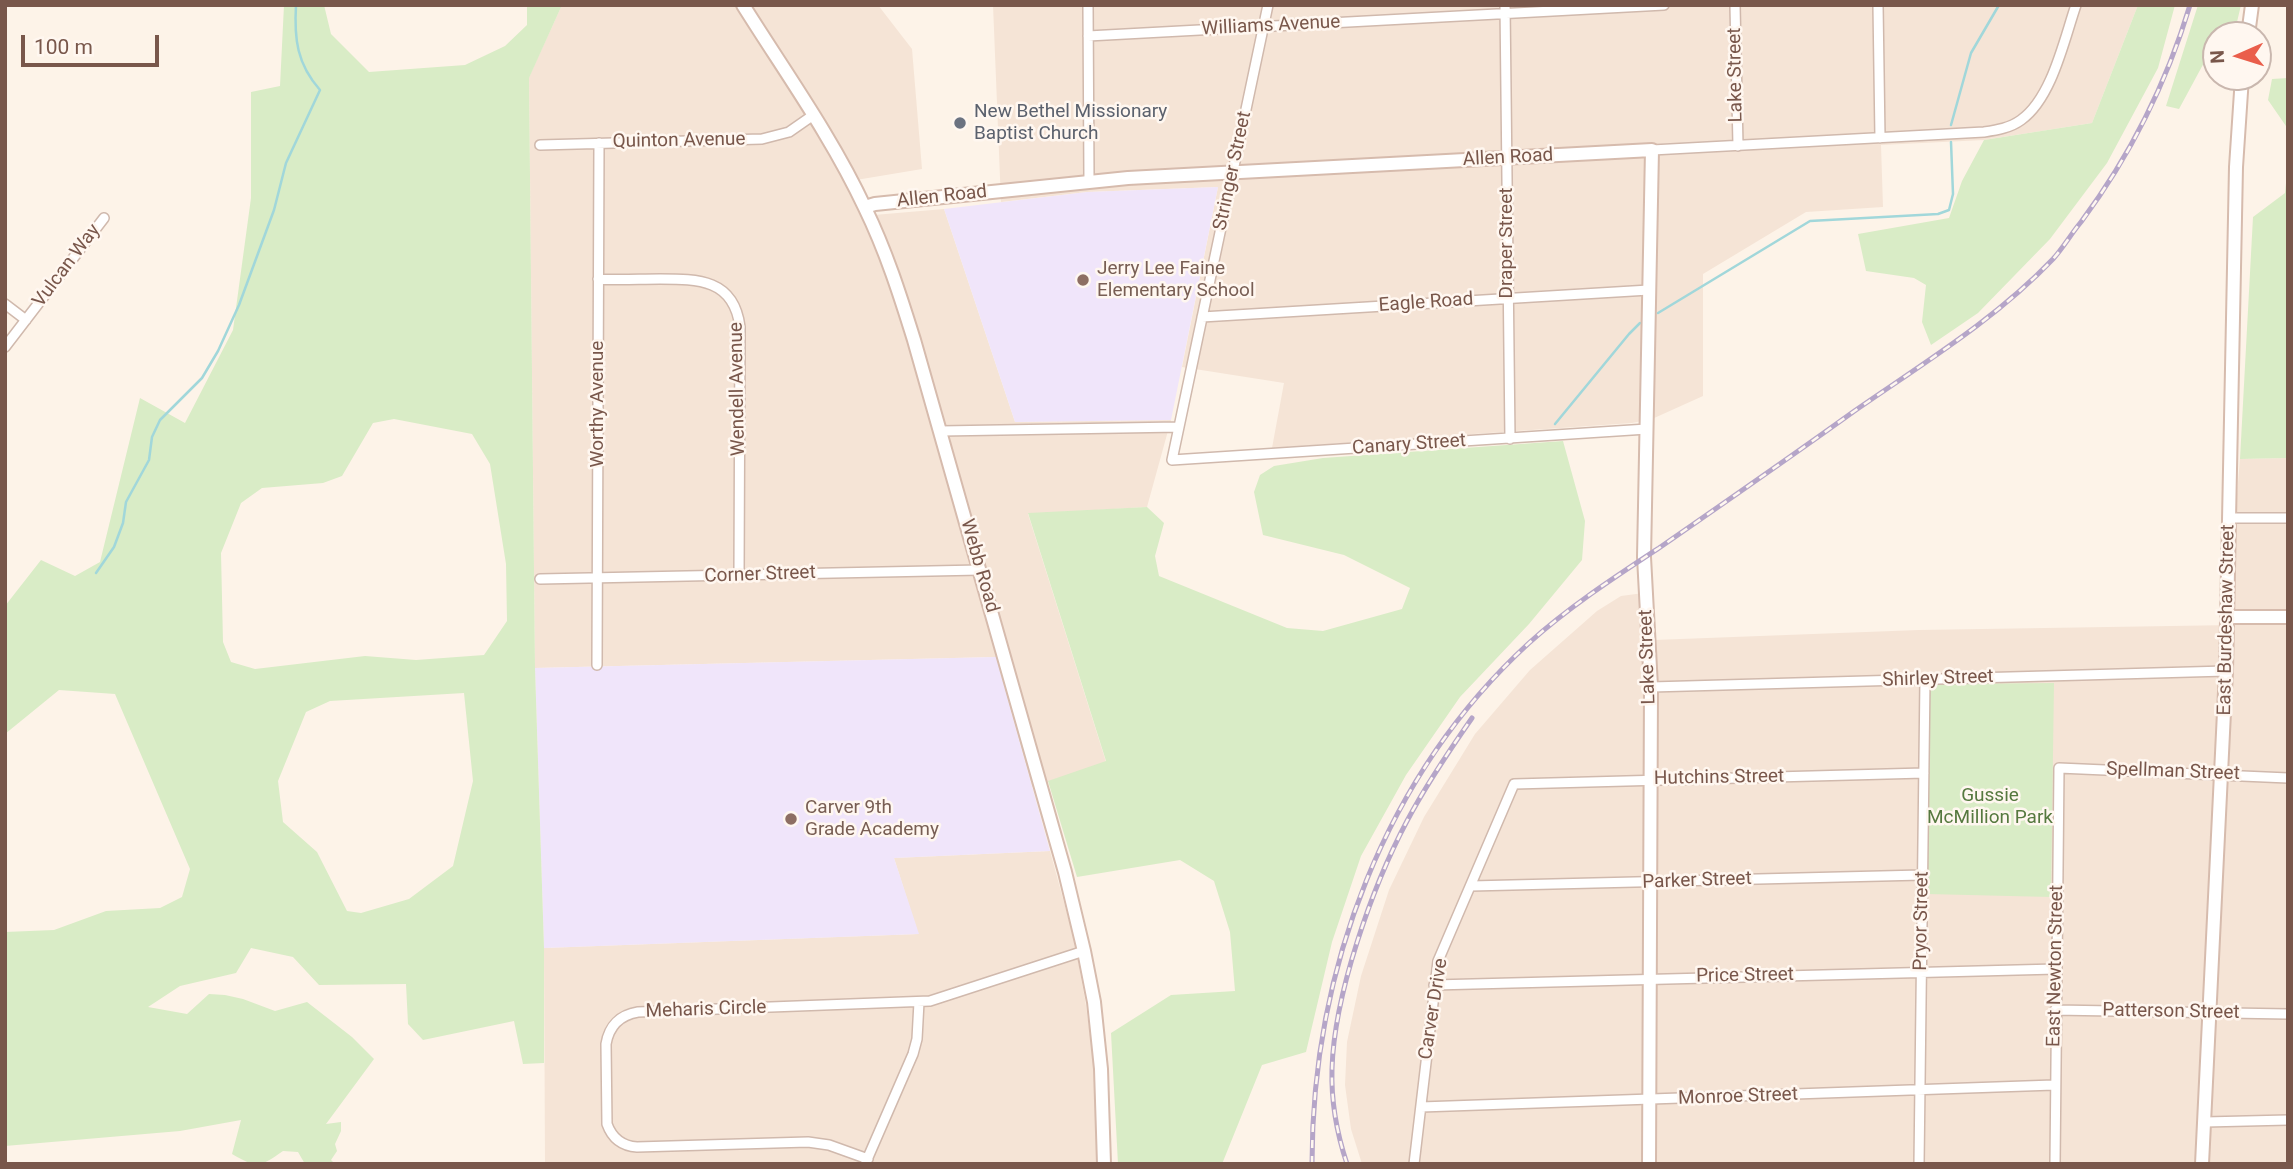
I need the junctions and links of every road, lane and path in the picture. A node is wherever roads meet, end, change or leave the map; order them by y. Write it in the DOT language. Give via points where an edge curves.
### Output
graph roads {
  1 [pos="743,5"];
  2 [pos="1088,5"];
  3 [pos="1268,5"];
  4 [pos="1664,5"];
  5 [pos="1735,5"];
  6 [pos="1878,5"];
  7 [pos="2076,5"];
  8 [pos="1505,10"];
  9 [pos="1264,27"];
  10 [pos="1088,36"];
  11 [pos="2241,91"];
  12 [pos="813,116"];
  13 [pos="1880,138"];
  14 [pos="598,143"];
  15 [pos="540,145"];
  16 [pos="1738,146"];
  17 [pos="1653,150"];
  18 [pos="1507,158"];
  19 [pos="1232,173"];
  20 [pos="1089,180"];
  21 [pos="865,207"];
  22 [pos="104,218"];
  23 [pos="598,279"];
  24 [pos="1649,289"];
  25 [pos="1508,298"];
  26 [pos="5,304"];
  27 [pos="1202,317"];
  28 [pos="26,320"];
  29 [pos="5,347"];
  30 [pos="1179,427"];
  31 [pos="1647,429"];
  32 [pos="941,431"];
  33 [pos="1510,439"];
  34 [pos="1172,460"];
  35 [pos="2229,518"];
  36 [pos="2288,518"];
  37 [pos="981,570"];
  38 [pos="739,576"];
  39 [pos="597,578"];
  40 [pos="540,579"];
  41 [pos="2228,617"];
  42 [pos="2288,617"];
  43 [pos="597,665"];
  44 [pos="2226,671"];
  45 [pos="1925,679"];
  46 [pos="1651,687"];
  47 [pos="2059,768"];
  48 [pos="1924,773"];
  49 [pos="2222,774"];
  50 [pos="2288,778"];
  51 [pos="1651,780"];
  52 [pos="1514,784"];
  53 [pos="1922,875"];
  54 [pos="1649,882"];
  55 [pos="1471,886"];
  56 [pos="1084,951"];
  57 [pos="2056,969"];
  58 [pos="1921,972"];
  59 [pos="1649,978"];
  60 [pos="1434,985"];
  61 [pos="919,1002"];
  62 [pos="2055,1010"];
  63 [pos="2210,1013"];
  64 [pos="2288,1014"];
  65 [pos="2054,1085"];
  66 [pos="1920,1091"];
  67 [pos="1648,1100"];
  68 [pos="1421,1107"];
  69 [pos="2288,1120"];
  70 [pos="2204,1122"];
  71 [pos="867,1161"];
  72 [pos="1104,1164"];
  73 [pos="1414,1164"];
  74 [pos="1648,1164"];
  75 [pos="1919,1164"];
  76 [pos="2055,1164"];
  77 [pos="2202,1164"];
  1 -- 12 [label="street, Webb Road"];
  2 -- 10 [label="street"];
  3 -- 9 [label="street, Stringer Street"];
  4 -- 8 [label="street, Williams Avenue"];
  5 -- 16 [label="street, Lake Street"];
  6 -- 13 [label="street"];
  7 -- 13 [label="street, Allen Road" via="2047,87 2024,119 1984,132"];
  8 -- 9 [label="street, Williams Avenue"];
  8 -- 18 [label="street, Draper Street"];
  9 -- 10 [label="street, Williams Avenue"];
  9 -- 19 [label="street, Stringer Street"];
  10 -- 20 [label="street"];
  11 -- 35 [label="street, East Burdeshaw Street"];
  12 -- 14 [label="street, Quinton Avenue" via="789,132 762,139"];
  12 -- 21 [label="street, Webb Road"];
  13 -- 16 [label="street, Allen Road"];
  14 -- 15 [label="street, Quinton Avenue"];
  14 -- 23 [label="street, Worthy Avenue"];
  16 -- 17 [label="street, Allen Road"];
  17 -- 18 [label="street, Allen Road"];
  17 -- 24 [label="street, Lake Street"];
  18 -- 19 [label="street, Allen Road"];
  18 -- 25 [label="street, Draper Street"];
  19 -- 20 [label="street, Allen Road"];
  19 -- 27 [label="street, Stringer Street"];
  20 -- 21 [label="street, Allen Road"];
  21 -- 32 [label="street, Webb Road" via="902,302"];
  22 -- 28 [label="street, Vulcan Way"];
  23 -- 38 [label="street, Wendell Avenue" via="701,280 720,289 734,306 740,327"];
  23 -- 39 [label="street, Worthy Avenue"];
  24 -- 25 [label="street, Eagle Road"];
  24 -- 31 [label="street, Lake Street"];
  25 -- 27 [label="street, Eagle Road"];
  25 -- 33 [label="street, Draper Street"];
  26 -- 28 [label="street"];
  27 -- 30 [label="street, Stringer Street"];
  28 -- 29 [label="street, Vulcan Way"];
  30 -- 32 [label="street"];
  30 -- 34 [label="street, Stringer Street"];
  31 -- 33 [label="street, Canary Street"];
  31 -- 46 [label="street, Lake Street" via="1644,557"];
  32 -- 37 [label="street, Webb Road"];
  33 -- 34 [label="street, Canary Street"];
  35 -- 36 [label="street"];
  35 -- 41 [label="street, East Burdeshaw Street"];
  37 -- 38 [label="street, Corner Street"];
  37 -- 56 [label="street, Webb Road"];
  38 -- 39 [label="street, Corner Street"];
  39 -- 40 [label="street, Corner Street"];
  39 -- 43 [label="street, Worthy Avenue"];
  41 -- 42 [label="street"];
  41 -- 44 [label="street, East Burdeshaw Street"];
  44 -- 45 [label="street, Shirley Street"];
  44 -- 49 [label="street, East Burdeshaw Street"];
  45 -- 46 [label="street, Shirley Street"];
  45 -- 48 [label="street, Pryor Street"];
  46 -- 51 [label="street, Lake Street"];
  47 -- 49 [label="street, Spellman Street"];
  47 -- 57 [label="street, East Newton Street"];
  48 -- 51 [label="street, Hutchins Street"];
  48 -- 53 [label="street, Pryor Street"];
  49 -- 50 [label="street, Spellman Street"];
  49 -- 63 [label="street, East Burdeshaw Street"];
  51 -- 52 [label="street, Hutchins Street"];
  51 -- 54 [label="street, Lake Street"];
  52 -- 55 [label="street, Carver Drive"];
  53 -- 54 [label="street, Parker Street"];
  53 -- 58 [label="street, Pryor Street"];
  54 -- 55 [label="street, Parker Street"];
  54 -- 59 [label="street, Lake Street"];
  55 -- 60 [label="street, Carver Drive" via="1438,961"];
  56 -- 61 [label="street, Meharis Circle"];
  56 -- 72 [label="street, Webb Road" via="1098,1037"];
  57 -- 58 [label="street, Price Street"];
  57 -- 62 [label="street, East Newton Street"];
  58 -- 59 [label="street, Price Street"];
  58 -- 66 [label="street, Pryor Street"];
  59 -- 60 [label="street, Price Street"];
  59 -- 67 [label="street, Lake Street"];
  60 -- 68 [label="street, Carver Drive"];
  61 -- 71 [label="street" via="913,1054"];
  61 -- 71 [label="street, Meharis Circle" via="638,1012 621,1018 607,1038 607,1124 612,1135 626,1145 808,1142 829,1145"];
  62 -- 63 [label="street, Patterson Street"];
  62 -- 65 [label="street, East Newton Street"];
  63 -- 64 [label="street, Patterson Street"];
  63 -- 70 [label="street, East Burdeshaw Street"];
  65 -- 66 [label="street, Monroe Street"];
  65 -- 76 [label="street, East Newton Street"];
  66 -- 67 [label="street, Monroe Street"];
  66 -- 75 [label="street, Pryor Street"];
  67 -- 68 [label="street, Monroe Street"];
  67 -- 74 [label="street, Lake Street"];
  68 -- 73 [label="street, Carver Drive"];
  69 -- 70 [label="street"];
  70 -- 77 [label="street, East Burdeshaw Street"];
}
